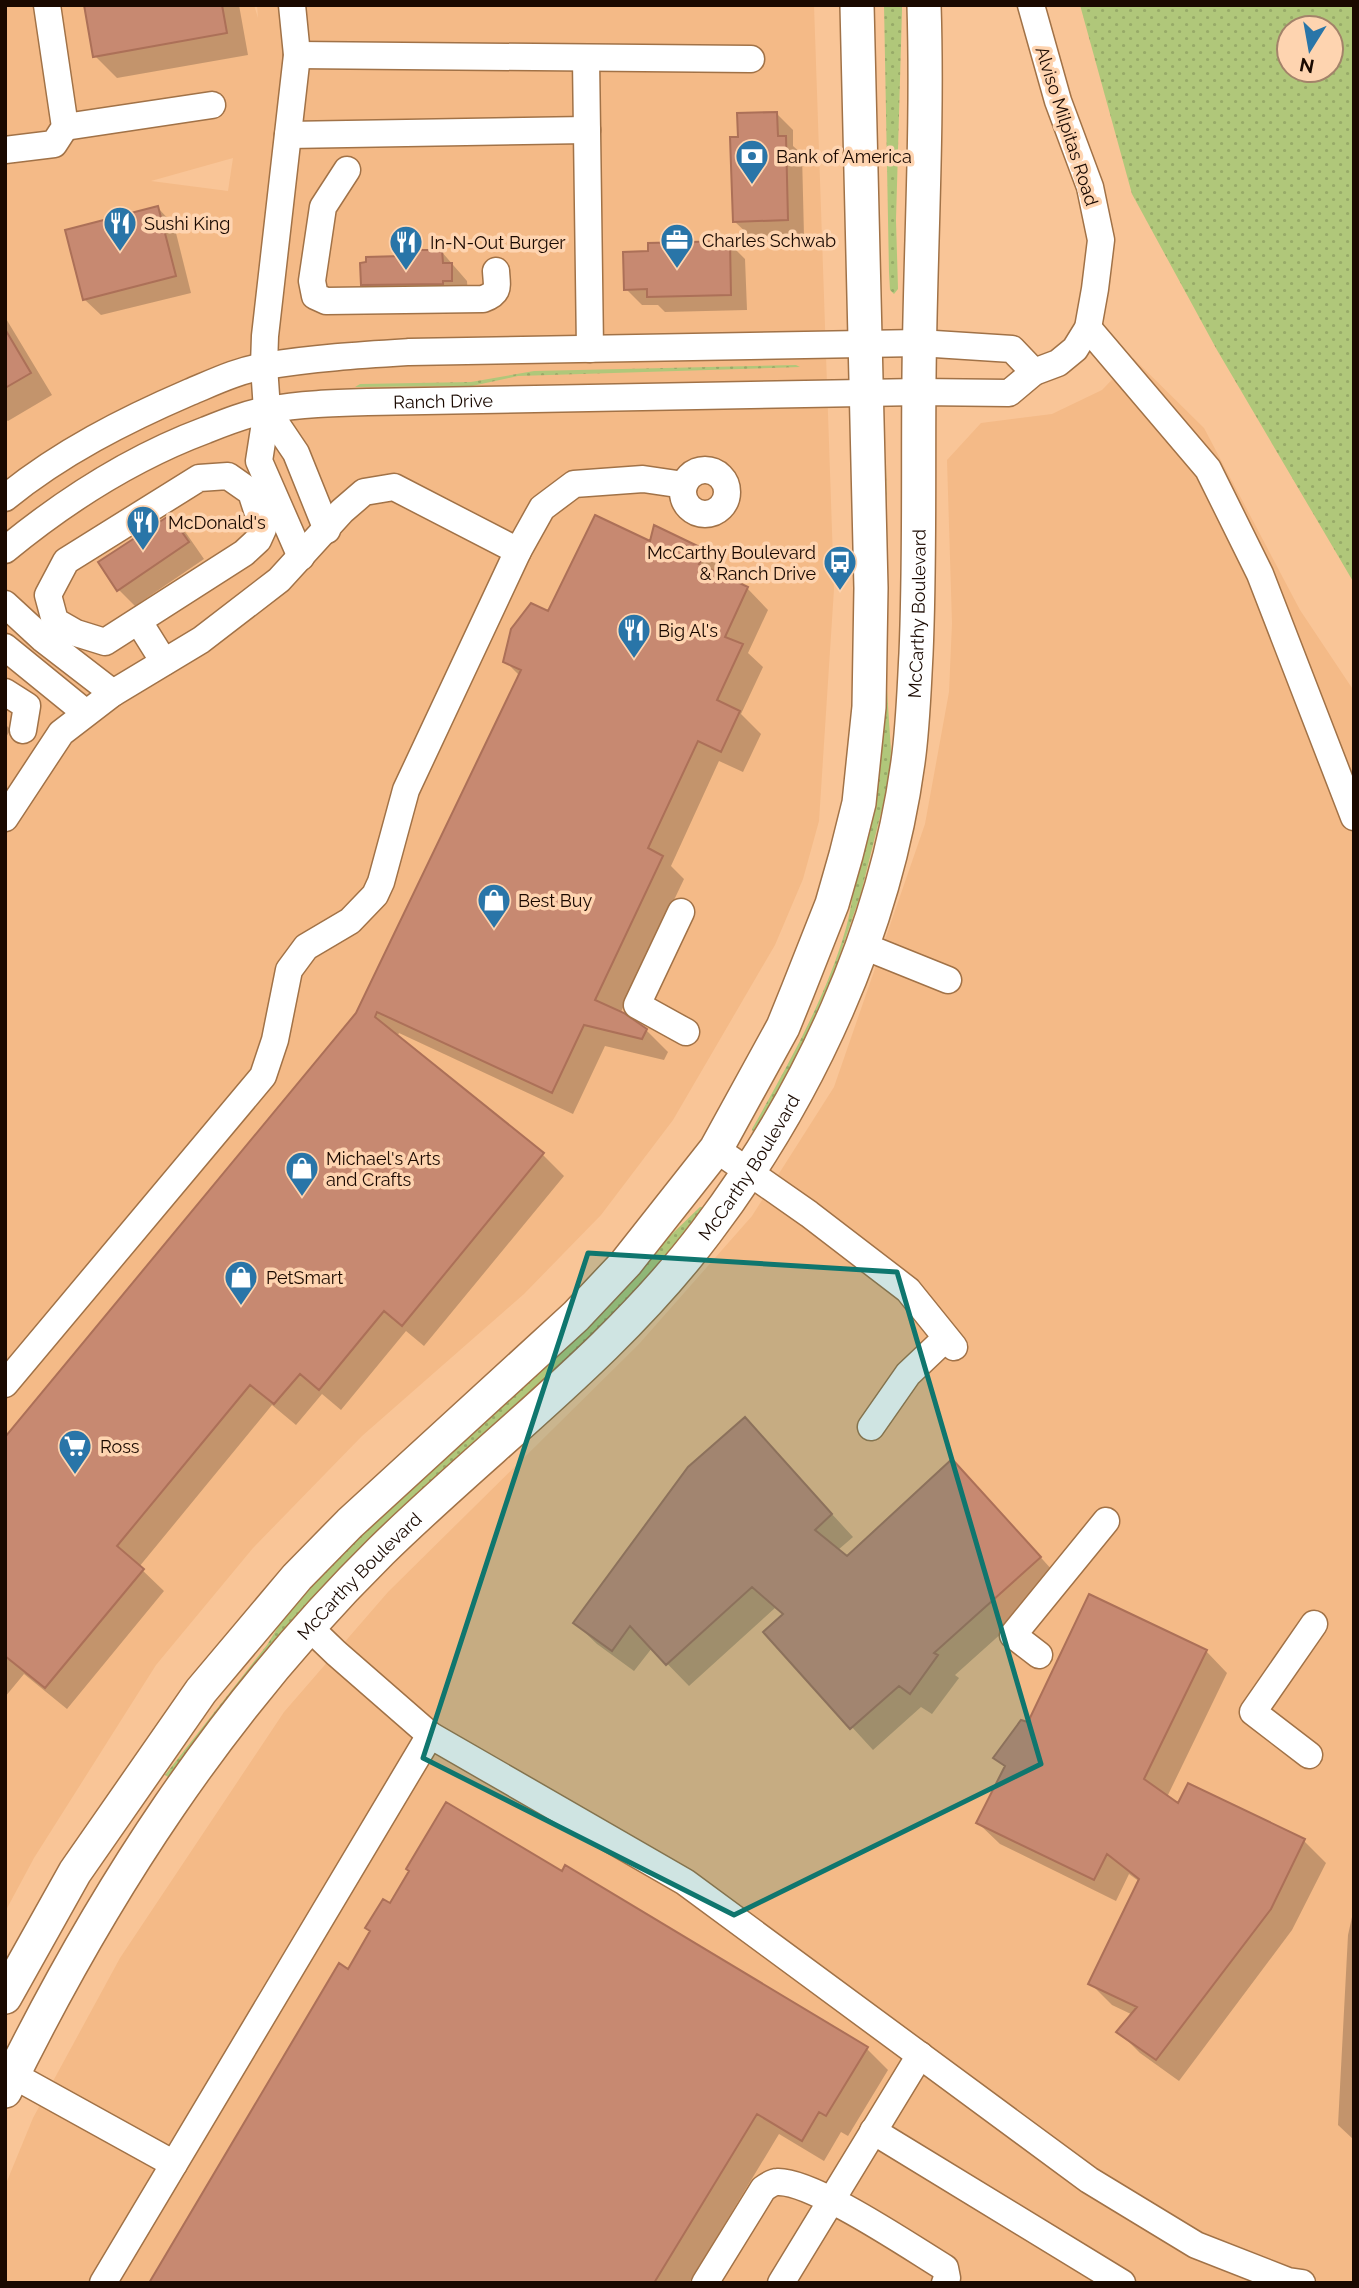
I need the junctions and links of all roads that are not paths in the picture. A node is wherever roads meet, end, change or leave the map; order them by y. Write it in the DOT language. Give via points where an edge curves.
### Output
graph roads {
  1 [pos="47,5"];
  2 [pos="292,5"];
  3 [pos="857,5"];
  4 [pos="924,5"];
  5 [pos="1031,5"];
  6 [pos="297,55"];
  7 [pos="586,59"];
  8 [pos="751,59"];
  9 [pos="212,105"];
  10 [pos="65,127"];
  11 [pos="587,130"];
  12 [pos="288,135"];
  13 [pos="5,150"];
  14 [pos="347,170"];
  15 [pos="496,271"];
  16 [pos="1088,328"];
  17 [pos="919,343"];
  18 [pos="865,344"];
  19 [pos="590,349"];
  20 [pos="264,366"];
  21 [pos="1034,372"];
  22 [pos="919,392"];
  23 [pos="865,394"];
  24 [pos="267,410"];
  25 [pos="684,485"];
  26 [pos="5,498"];
  27 [pos="327,530"];
  28 [pos="251,547"];
  29 [pos="5,550"];
  30 [pos="518,551"];
  31 [pos="300,557"];
  32 [pos="279,580"];
  33 [pos="5,604"];
  34 [pos="139,622"];
  35 [pos="5,648"];
  36 [pos="164,662"];
  37 [pos="5,692"];
  38 [pos="113,693"];
  39 [pos="86,713"];
  40 [pos="23,730"];
  41 [pos="1354,817"];
  42 [pos="5,818"];
  43 [pos="681,912"];
  44 [pos="861,945"];
  45 [pos="948,980"];
  46 [pos="686,1032"];
  47 [pos="716,1149"];
  48 [pos="749,1171"];
  49 [pos="5,1384"];
  50 [pos="871,1427"];
  51 [pos="1106,1521"];
  52 [pos="1314,1625"];
  53 [pos="309,1627"];
  54 [pos="1039,1655"];
  55 [pos="430,1735"];
  56 [pos="1309,1755"];
  57 [pos="5,1997"];
  58 [pos="920,2055"];
  59 [pos="9,2083"];
  60 [pos="873,2131"];
  61 [pos="174,2164"];
  62 [pos="830,2200"];
  63 [pos="1294,2282"];
  64 [pos="103,2283"];
  65 [pos="705,2283"];
  66 [pos="781,2283"];
  67 [pos="945,2283"];
  68 [pos="1122,2283"];
  1 -- 10 [label="street"];
  2 -- 6 [label="street"];
  3 -- 18 [label="main road, McCarthy Boulevard"];
  4 -- 17 [label="main road, McCarthy Boulevard"];
  5 -- 16 [label="street, Alviso Milpitas Road" via="1058,101 1090,187 1101,240"];
  6 -- 7 [label="street"];
  6 -- 12 [label="street"];
  7 -- 8 [label="street"];
  7 -- 11 [label="street"];
  9 -- 10 [label="street"];
  10 -- 13 [label="street" via="54,144"];
  11 -- 12 [label="street"];
  11 -- 19 [label="street"];
  12 -- 20 [label="street"];
  14 -- 15 [label="street" via="323,207 312,281 315,296 326,301 483,299 497,289"];
  16 -- 21 [label="street, Ranch Drive" via="1075,349 1058,363"];
  16 -- 41 [label="street" via="1208,469 1260,574"];
  17 -- 18 [label="street"];
  17 -- 21 [label="street" via="1012,349"];
  17 -- 22 [label="main road, McCarthy Boulevard"];
  18 -- 19 [label="street"];
  18 -- 23 [label="main road, McCarthy Boulevard"];
  19 -- 20 [label="street" via="409,352"];
  20 -- 24 [label="street"];
  20 -- 26 [label="street" via="210,384 104,433"];
  21 -- 22 [label="street, Ranch Drive" via="1009,393"];
  22 -- 23 [label="street, Ranch Drive"];
  22 -- 44 [label="main road, McCarthy Boulevard" via="918,586 909,760 887,866"];
  23 -- 24 [label="street, Ranch Drive" via="319,403"];
  23 -- 47 [label="main road, McCarthy Boulevard" via="870,665 859,803 832,904 809,965 783,1027"];
  24 -- 27 [label="street" via="296,453"];
  24 -- 29 [label="street, Ranch Drive" via="150,452 77,495"];
  24 -- 31 [label="street" via="259,461"];
  25 -- 30 [label="street" via="643,479 574,484 542,508"];
  27 -- 30 [label="street" via="364,492 394,487"];
  27 -- 31 [label="street"];
  28 -- 32 [label="street"];
  28 -- 34 [label="street"];
  28 -- 34 [label="street" via="263,529 251,492 228,476 199,478 66,561 48,594 55,621 76,634 105,642"];
  30 -- 49 [label="street" via="406,790 375,895 350,921 306,947 289,970 263,1076"];
  31 -- 32 [label="street"];
  32 -- 36 [label="street" via="201,640"];
  33 -- 38 [label="street"];
  34 -- 36 [label="street"];
  35 -- 39 [label="street"];
  36 -- 38 [label="street"];
  37 -- 40 [label="street" via="27,706"];
  38 -- 39 [label="street"];
  39 -- 42 [label="street" via="61,733"];
  43 -- 46 [label="street" via="638,1005"];
  44 -- 45 [label="street"];
  44 -- 48 [label="main road, McCarthy Boulevard" via="820,1045"];
  47 -- 48 [label="street"];
  47 -- 57 [label="main road, McCarthy Boulevard" via="601,1289 350,1523 297,1577 201,1690 75,1872"];
  48 -- 50 [label="street" via="908,1290 950,1343 908,1374"];
  48 -- 53 [label="main road, McCarthy Boulevard" via="705,1234 605,1345 433,1501"];
  51 -- 54 [label="street" via="1013,1634"];
  52 -- 56 [label="street" via="1253,1712"];
  53 -- 55 [label="street"];
  53 -- 59 [label="main road, McCarthy Boulevard" via="234,1716 152,1829 72,1960"];
  55 -- 58 [label="street" via="685,1882"];
  55 -- 61 [label="street"];
  58 -- 60 [label="street"];
  58 -- 63 [label="street" via="1089,2180 1196,2245"];
  59 -- 61 [label="street"];
  60 -- 62 [label="street"];
  60 -- 68 [label="street"];
  61 -- 64 [label="street"];
  62 -- 65 [label="street" via="776,2182 763,2189"];
  62 -- 66 [label="street"];
  62 -- 67 [label="street" via="945,2268"];
}
